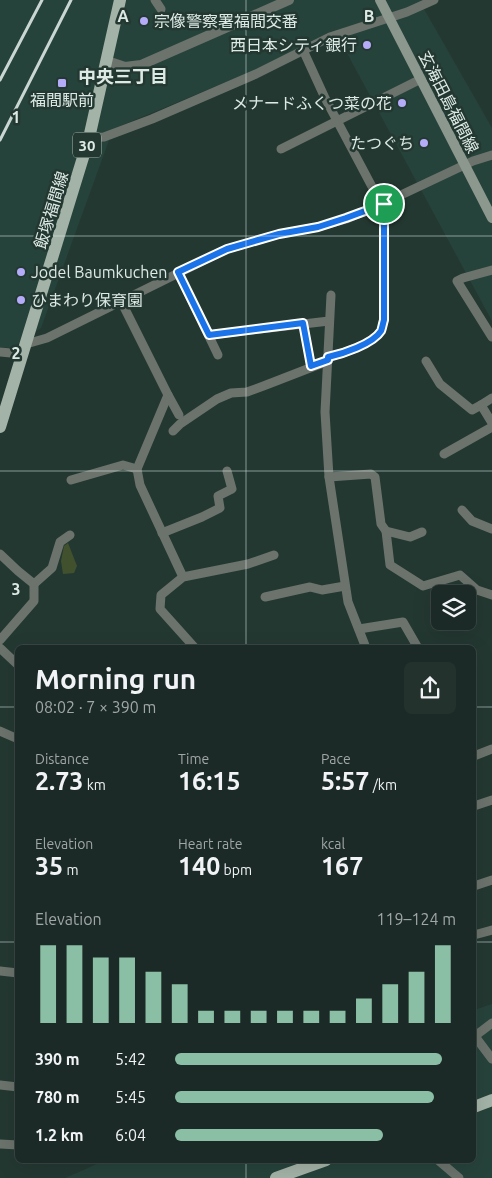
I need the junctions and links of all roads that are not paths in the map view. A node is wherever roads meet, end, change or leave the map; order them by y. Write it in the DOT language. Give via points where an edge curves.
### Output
graph roads {
  1 [pos="120,0"];
  2 [pos="155,0"];
  3 [pos="289,0"];
  4 [pos="380,0"];
  5 [pos="434,0"];
  6 [pos="161,9"];
  7 [pos="389,18"];
  8 [pos="303,50"];
  9 [pos="107,61"];
  10 [pos="420,79"];
  11 [pos="337,121"];
  12 [pos="90,138"];
  13 [pos="281,149"];
  14 [pos="492,155"];
  15 [pos="465,165"];
  16 [pos="384,204"];
  17 [pos="492,218"];
  18 [pos="492,270"];
  19 [pos="178,272"];
  20 [pos="330,294"];
  21 [pos="121,302"];
  22 [pos="329,320"];
  23 [pos="303,323"];
  24 [pos="209,335"];
  25 [pos="492,336"];
  26 [pos="24,349"];
  27 [pos="0,352"];
  28 [pos="218,355"];
  29 [pos="328,359"];
  30 [pos="426,361"];
  31 [pos="311,366"];
  32 [pos="168,395"];
  33 [pos="492,398"];
  34 [pos="481,405"];
  35 [pos="179,415"];
  36 [pos="492,423"];
  37 [pos="0,426"];
  38 [pos="492,427"];
  39 [pos="173,431"];
  40 [pos="444,454"];
  41 [pos="137,469"];
  42 [pos="227,472"];
  43 [pos="329,478"];
  44 [pos="70,480"];
  45 [pos="462,510"];
  46 [pos="492,529"];
  47 [pos="386,531"];
  48 [pos="422,532"];
  49 [pos="162,533"];
  50 [pos="70,535"];
  51 [pos="0,554"];
  52 [pos="274,555"];
  53 [pos="182,577"];
  54 [pos="34,584"];
  55 [pos="345,586"];
  56 [pos="492,595"];
  57 [pos="266,597"];
  58 [pos="359,629"];
  59 [pos="0,640"];
  60 [pos="192,645"];
  61 [pos="365,645"];
  62 [pos="416,645"];
  63 [pos="0,648"];
  64 [pos="15,662"];
  65 [pos="0,731"];
  66 [pos="15,738"];
  67 [pos="492,749"];
  68 [pos="476,755"];
  69 [pos="492,800"];
  70 [pos="476,805"];
  71 [pos="492,880"];
  72 [pos="476,885"];
  73 [pos="492,930"];
  74 [pos="476,934"];
  75 [pos="0,970"];
  76 [pos="15,972"];
  77 [pos="492,1023"];
  78 [pos="476,1035"];
  79 [pos="476,1038"];
  80 [pos="492,1058"];
  81 [pos="0,1085"];
  82 [pos="15,1087"];
  83 [pos="492,1100"];
  84 [pos="476,1106"];
  85 [pos="0,1144"];
  86 [pos="15,1145"];
  87 [pos="316,1163"];
  88 [pos="442,1163"];
  89 [pos="295,1175"];
  90 [pos="276,1178"];
  91 [pos="459,1178"];
  1 -- 9 [label="main road, 飯塚福間線 / 30"];
  2 -- 6 [label="street"];
  3 -- 9 [label="street" via="141,65 125,67"];
  4 -- 7 [label="main road, 玄海田島福間線"];
  5 -- 7 [label="street"];
  7 -- 8 [label="street" via="330,37"];
  7 -- 10 [label="main road, 玄海田島福間線"];
  8 -- 11 [label="street"];
  8 -- 12 [label="street" via="152,119 104,137"];
  9 -- 12 [label="main road, 飯塚福間線 / 30"];
  10 -- 11 [label="street"];
  10 -- 15 [label="main road, 玄海田島福間線"];
  11 -- 13 [label="street"];
  11 -- 16 [label="street"];
  12 -- 26 [label="main road, 飯塚福間線 / 30"];
  14 -- 15 [label="street"];
  15 -- 16 [label="street"];
  15 -- 17 [label="main road, 玄海田島福間線"];
  16 -- 19 [label="street" via="318,227 227,249"];
  16 -- 29 [label="street" via="384,320 381,331 372,340"];
  18 -- 25 [label="street" via="458,281"];
  19 -- 21 [label="street"];
  19 -- 24 [label="street"];
  20 -- 22 [label="street"];
  21 -- 26 [label="street"];
  21 -- 32 [label="street"];
  22 -- 23 [label="street"];
  22 -- 29 [label="street"];
  23 -- 24 [label="street"];
  23 -- 31 [label="street"];
  24 -- 28 [label="street"];
  26 -- 27 [label="street"];
  26 -- 37 [label="main road, 飯塚福間線 / 30"];
  29 -- 31 [label="street"];
  29 -- 43 [label="street"];
  30 -- 34 [label="street" via="440,384 461,402 472,410"];
  31 -- 39 [label="street" via="247,392 231,393 217,399"];
  32 -- 35 [label="street"];
  32 -- 41 [label="street"];
  33 -- 34 [label="street"];
  34 -- 36 [label="street"];
  38 -- 40 [label="street"];
  41 -- 44 [label="street" via="123,465"];
  41 -- 49 [label="street" via="140,484"];
  42 -- 49 [label="street" via="232,489 218,496 220,508"];
  43 -- 47 [label="street" via="371,474 375,477 381,524"];
  43 -- 55 [label="street"];
  45 -- 46 [label="street" via="472,521"];
  47 -- 48 [label="street" via="410,537"];
  47 -- 56 [label="street" via="390,565 423,586 460,575 477,590"];
  49 -- 53 [label="street"];
  50 -- 54 [label="street" via="60,542 52,568"];
  51 -- 54 [label="street"];
  52 -- 53 [label="street" via="248,564"];
  53 -- 60 [label="street" via="161,595 160,609"];
  54 -- 59 [label="street" via="34,601"];
  55 -- 57 [label="street" via="322,590 310,587"];
  55 -- 58 [label="street"];
  58 -- 61 [label="street"];
  58 -- 62 [label="street" via="403,622"];
  63 -- 64 [label="street"];
  65 -- 66 [label="street"];
  67 -- 68 [label="street"];
  69 -- 70 [label="street"];
  71 -- 72 [label="street"];
  73 -- 74 [label="street"];
  75 -- 76 [label="street"];
  77 -- 78 [label="street"];
  79 -- 80 [label="street"];
  81 -- 82 [label="street"];
  83 -- 84 [label="main road"];
  85 -- 86 [label="street"];
  87 -- 89 [label="main road"];
  88 -- 91 [label="street"];
  89 -- 90 [label="main road"];
}
